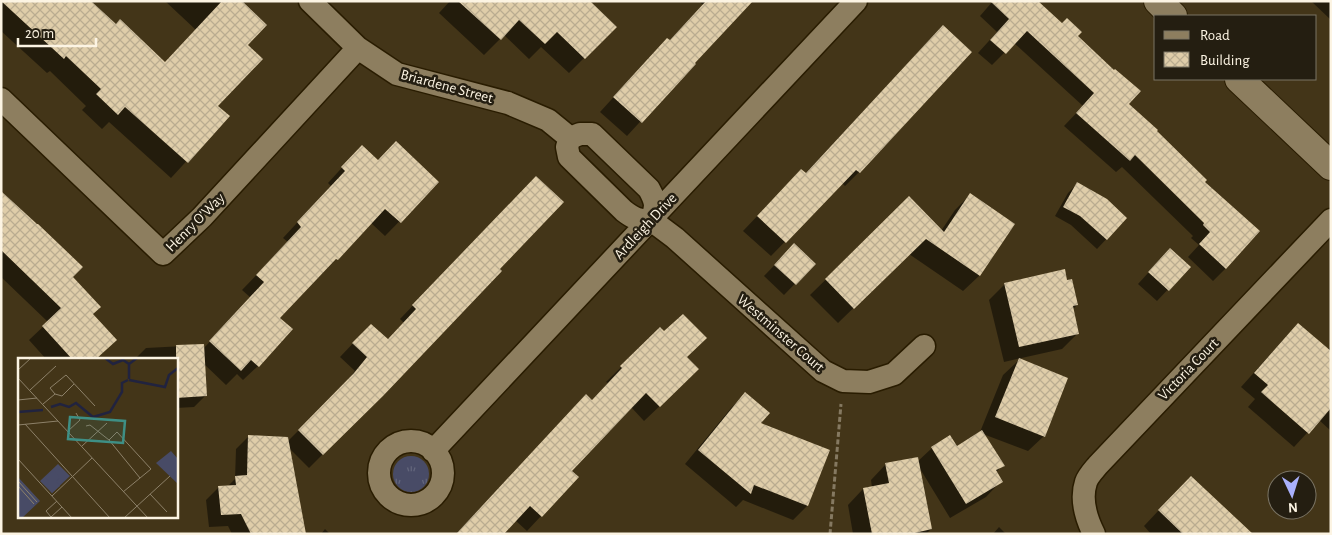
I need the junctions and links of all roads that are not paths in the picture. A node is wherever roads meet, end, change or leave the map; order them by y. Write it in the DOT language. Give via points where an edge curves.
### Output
graph roads {
  1 [pos="310,1"];
  2 [pos="856,1"];
  3 [pos="1158,1"];
  4 [pos="1172,15"];
  5 [pos="358,48"];
  6 [pos="1240,80"];
  7 [pos="1,100"];
  8 [pos="570,138"];
  9 [pos="1331,166"];
  10 [pos="651,220"];
  11 [pos="1331,220"];
  12 [pos="924,346"];
  13 [pos="433,451"];
  14 [pos="1094,534"];
  1 -- 5 [label="street, Briardene Street"];
  2 -- 10 [label="street, Ardleigh Drive"];
  3 -- 4 [label="street"];
  5 -- 7 [label="street, Henry O'Way" via="202,217 163,254"];
  5 -- 8 [label="street, Briardene Street" via="398,74 508,103 548,120"];
  6 -- 9 [label="street"];
  8 -- 10 [label="street" via="567,147 569,157 624,211 641,221"];
  8 -- 10 [label="street" via="592,134 649,189 655,200"];
  10 -- 12 [label="street, Westminster Court" via="823,371 842,381 869,382 894,374"];
  10 -- 13 [label="street, Ardleigh Drive"];
  11 -- 14 [label="street, Victoria Court" via="1098,465 1086,481 1084,498 1086,517"];
}
